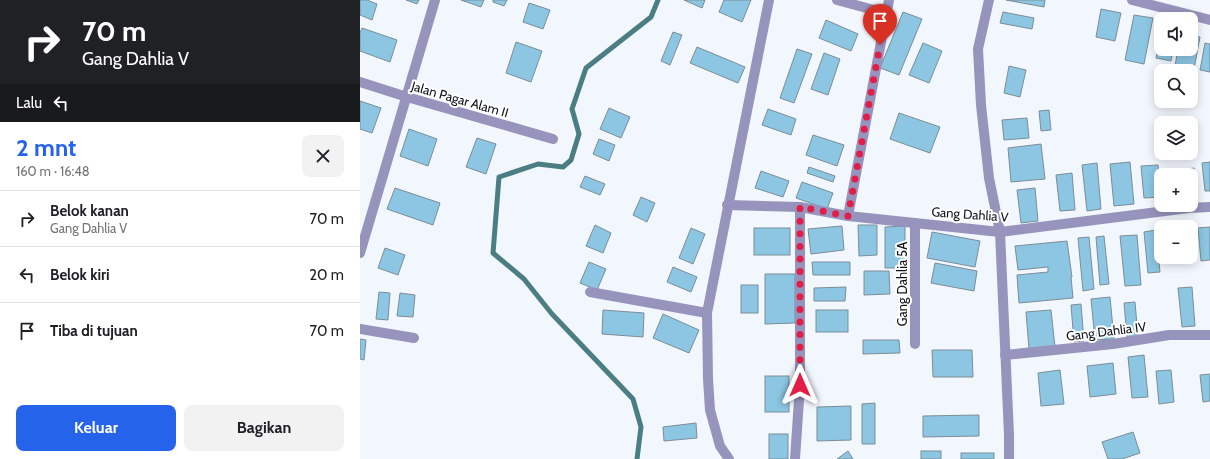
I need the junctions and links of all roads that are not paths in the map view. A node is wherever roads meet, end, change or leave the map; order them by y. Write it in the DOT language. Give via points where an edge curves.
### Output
graph roads {
  1 [pos="435,0"];
  2 [pos="768,0"];
  3 [pos="837,0"];
  4 [pos="889,0"];
  5 [pos="989,0"];
  6 [pos="1132,0"];
  7 [pos="885,13"];
  8 [pos="1210,20"];
  9 [pos="360,82"];
  10 [pos="407,97"];
  11 [pos="553,139"];
  12 [pos="728,205"];
  13 [pos="800,207"];
  14 [pos="1210,207"];
  15 [pos="848,216"];
  16 [pos="915,223"];
  17 [pos="1000,232"];
  18 [pos="360,253"];
  19 [pos="590,292"];
  20 [pos="706,313"];
  21 [pos="360,329"];
  22 [pos="1210,335"];
  23 [pos="414,338"];
  24 [pos="915,344"];
  25 [pos="1006,355"];
  26 [pos="729,459"];
  27 [pos="795,459"];
  28 [pos="1009,459"];
  1 -- 10 [label="street"];
  2 -- 12 [label="street"];
  3 -- 7 [label="street"];
  4 -- 7 [label="street"];
  5 -- 17 [label="street" via="978,49 989,178"];
  6 -- 8 [label="street"];
  7 -- 15 [label="street"];
  9 -- 10 [label="street, Jalan Pagar Alam II"];
  10 -- 11 [label="street, Jalan Pagar Alam II"];
  10 -- 18 [label="street"];
  12 -- 13 [label="street, Gang Dahlia V"];
  12 -- 20 [label="street"];
  13 -- 15 [label="street, Gang Dahlia V"];
  13 -- 27 [label="street" via="800,385"];
  14 -- 17 [label="street, Gang Dahlia V"];
  15 -- 16 [label="street, Gang Dahlia V"];
  16 -- 17 [label="street, Gang Dahlia V"];
  16 -- 24 [label="street, Gang Dahlia 5A"];
  17 -- 25 [label="street"];
  19 -- 20 [label="street"];
  20 -- 26 [label="street" via="710,410 720,446"];
  21 -- 23 [label="street"];
  22 -- 25 [label="street, Gang Dahlia IV" via="1169,335 1113,344"];
  25 -- 28 [label="street"];
}
